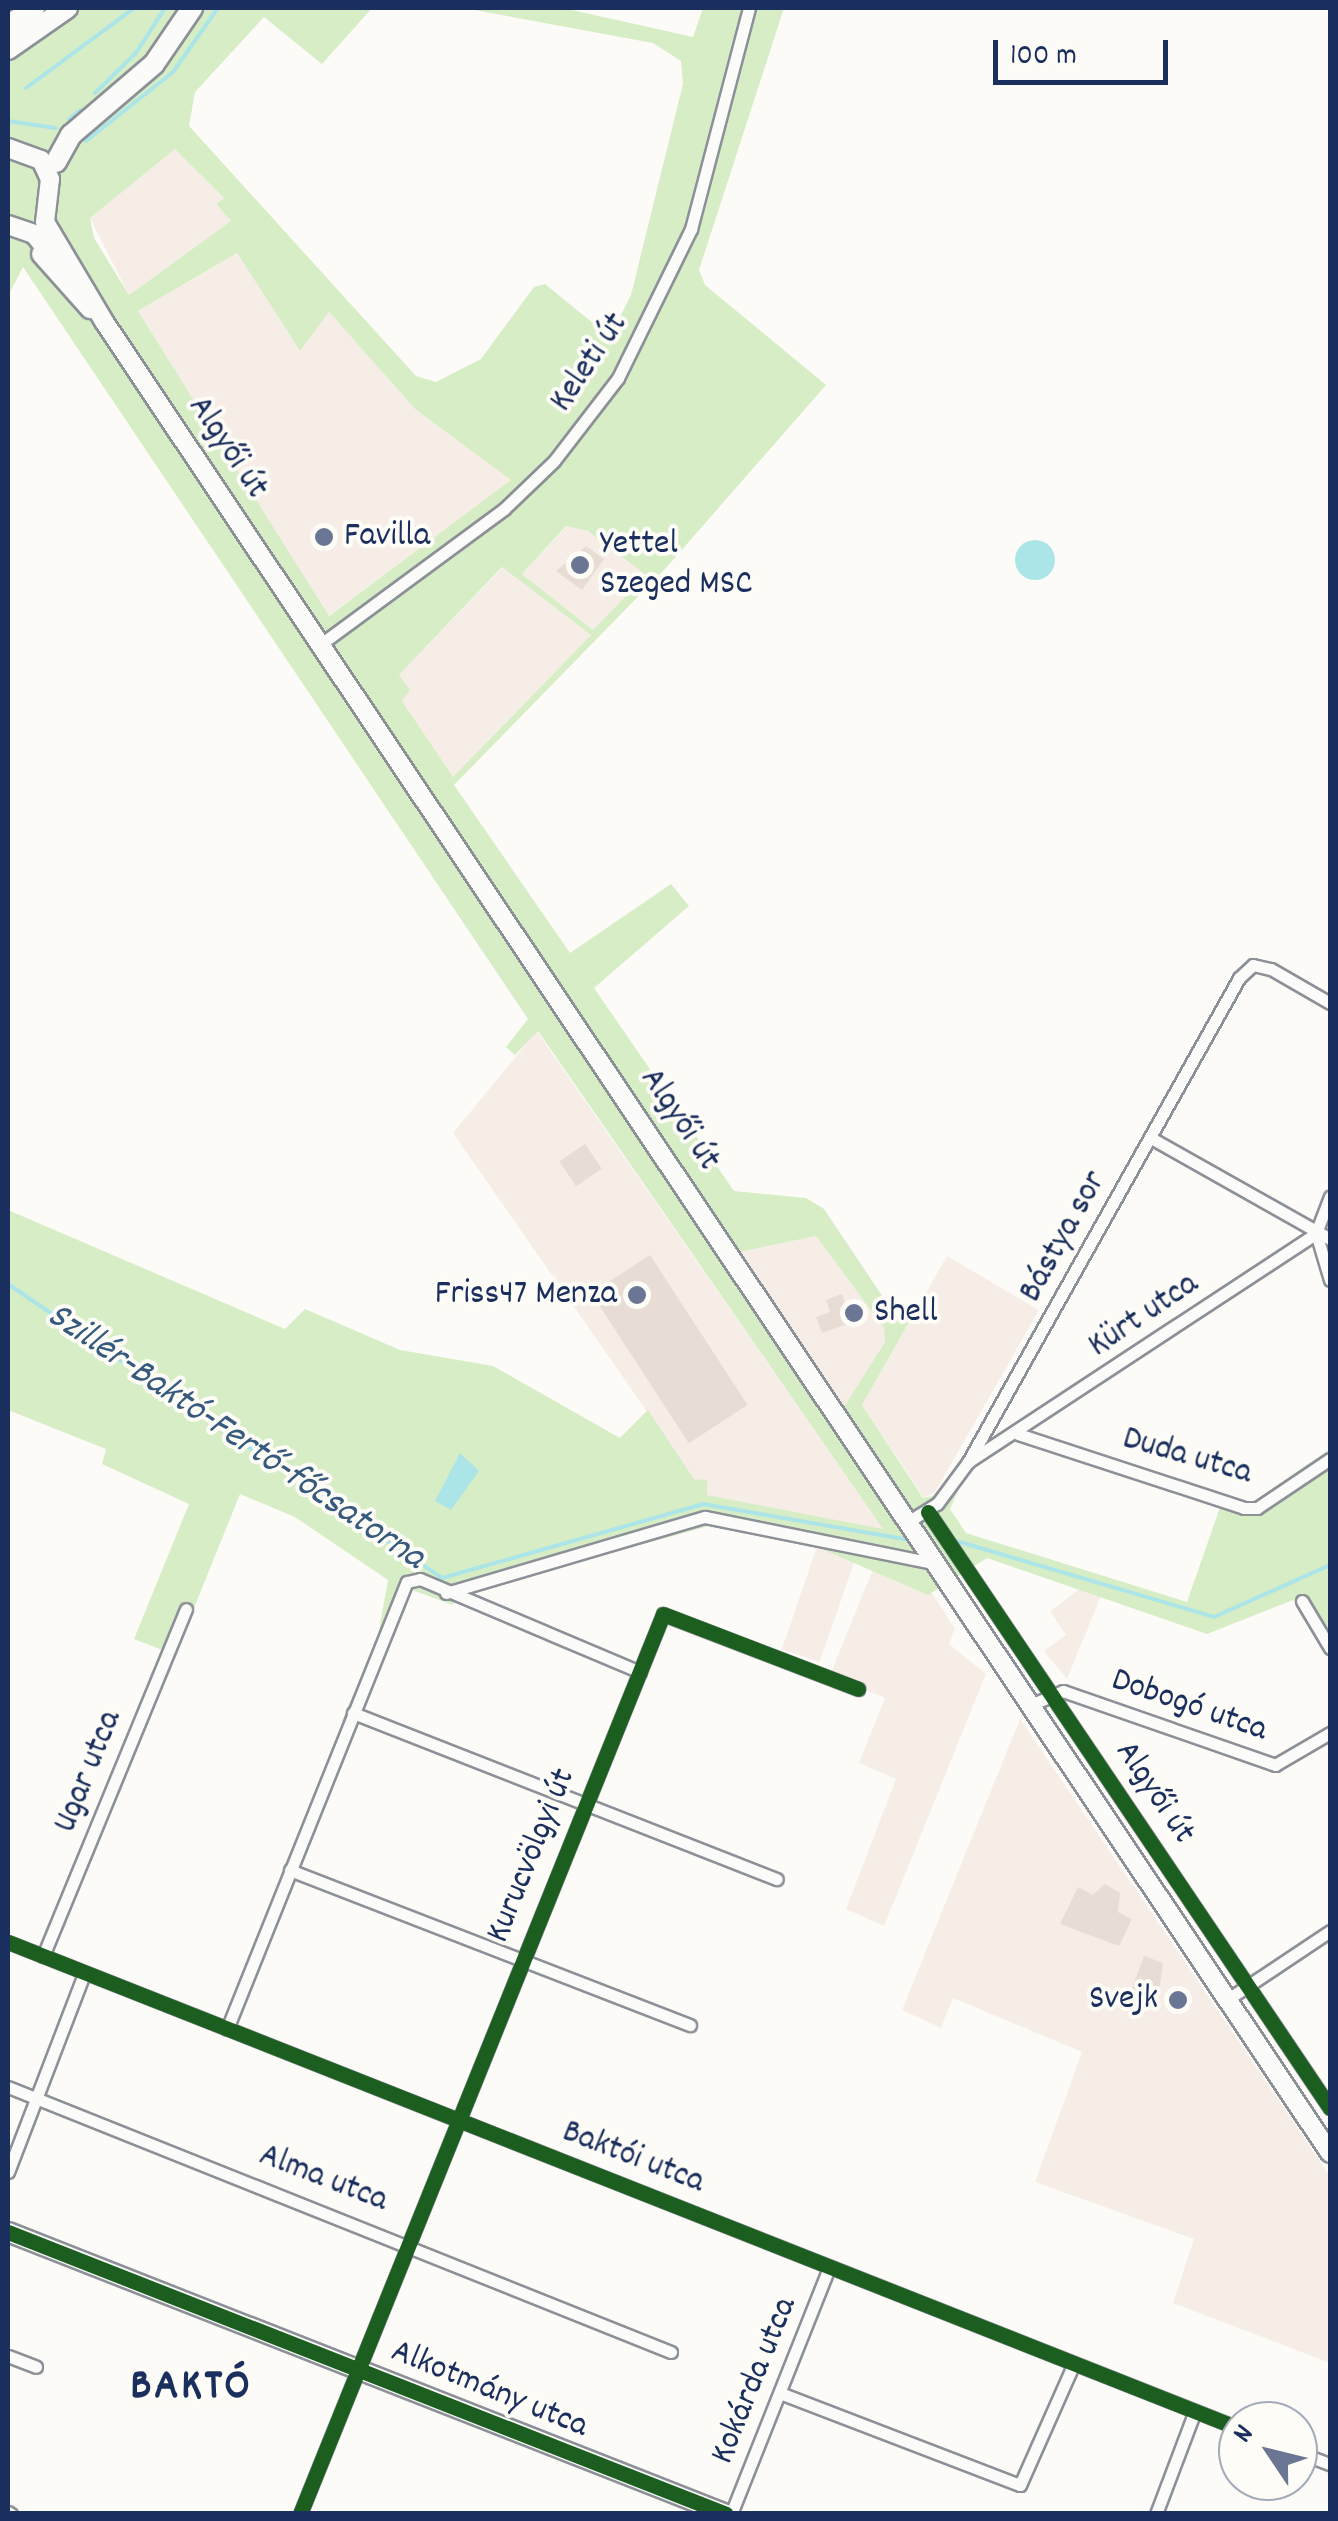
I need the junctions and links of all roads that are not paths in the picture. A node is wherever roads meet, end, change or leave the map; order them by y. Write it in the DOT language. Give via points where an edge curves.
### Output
graph roads {
  1 [pos="34,8"];
  2 [pos="67,8"];
  3 [pos="192,8"];
  4 [pos="748,8"];
  5 [pos="8,26"];
  6 [pos="8,49"];
  7 [pos="8,137"];
  8 [pos="8,148"];
  9 [pos="56,162"];
  10 [pos="48,213"];
  11 [pos="13,229"];
  12 [pos="105,323"];
  13 [pos="321,644"];
  14 [pos="1330,1003"];
  15 [pos="1151,1138"];
  16 [pos="1330,1197"];
  17 [pos="1316,1234"];
  18 [pos="1330,1239"];
  19 [pos="1330,1280"];
  20 [pos="990,1424"];
  21 [pos="1015,1436"];
  22 [pos="1330,1458"];
  23 [pos="968,1462"];
  24 [pos="928,1512"];
  25 [pos="908,1525"];
  26 [pos="929,1557"];
  27 [pos="446,1593"];
  28 [pos="1302,1601"];
  29 [pos="186,1609"];
  30 [pos="1330,1648"];
  31 [pos="640,1672"];
  32 [pos="858,1689"];
  33 [pos="1050,1692"];
  34 [pos="1080,1697"];
  35 [pos="1028,1706"];
  36 [pos="353,1713"];
  37 [pos="1066,1716"];
  38 [pos="1330,1733"];
  39 [pos="586,1805"];
  40 [pos="290,1870"];
  41 [pos="777,1879"];
  42 [pos="1330,1930"];
  43 [pos="8,1942"];
  44 [pos="43,1956"];
  45 [pos="522,1960"];
  46 [pos="84,1974"];
  47 [pos="1248,1986"];
  48 [pos="1228,1999"];
  49 [pos="690,2026"];
  50 [pos="228,2029"];
  51 [pos="8,2087"];
  52 [pos="36,2098"];
  53 [pos="1330,2108"];
  54 [pos="456,2120"];
  55 [pos="1330,2154"];
  56 [pos="8,2172"];
  57 [pos="8,2232"];
  58 [pos="406,2246"];
  59 [pos="829,2268"];
  60 [pos="671,2352"];
  61 [pos="8,2356"];
  62 [pos="1074,2363"];
  63 [pos="36,2367"];
  64 [pos="357,2370"];
  65 [pos="780,2393"];
  66 [pos="1194,2411"];
  67 [pos="1218,2420"];
  68 [pos="300,2514"];
  69 [pos="728,2514"];
  70 [pos="1156,2514"];
  1 -- 5 [label="highway"];
  2 -- 6 [label="highway"];
  3 -- 9 [label="highway" via="154,64 71,136"];
  4 -- 13 [label="street, Keleti út" via="692,229 618,378 554,460 504,510"];
  7 -- 9 [label="main road" via="41,147"];
  8 -- 10 [label="main road" via="31,154 47,169"];
  9 -- 10 [label="main road" via="60,193"];
  10 -- 11 [label="main road"];
  10 -- 12 [label="main road"];
  11 -- 12 [label="main road"];
  11 -- 12 [label="main road"];
  12 -- 13 [label="main road, Algyői út"];
  13 -- 25 [label="main road, Algyői út"];
  14 -- 15 [label="street, Bástya sor" via="1253,964"];
  15 -- 17 [label="street"];
  15 -- 20 [label="street, Bástya sor"];
  16 -- 17 [label="street"];
  17 -- 18 [label="street"];
  17 -- 19 [label="street"];
  17 -- 21 [label="street, Kürt utca"];
  20 -- 21 [label="street, Duda utca"];
  20 -- 23 [label="street, Bástya sor"];
  21 -- 22 [label="street, Duda utca" via="1244,1508 1257,1508"];
  21 -- 23 [label="street, Kürt utca"];
  23 -- 24 [label="street, Bástya sor"];
  24 -- 25 [label="street, Bástya sor"];
  24 -- 33 [label="street, Algyői út"];
  25 -- 26 [label="main road, Algyői út"];
  26 -- 27 [label="street" via="705,1517"];
  26 -- 35 [label="main road, Algyői út"];
  27 -- 31 [label="street"];
  27 -- 36 [label="street" via="420,1579 398,1592"];
  28 -- 30 [label="street"];
  29 -- 44 [label="street, Ugar utca"];
  31 -- 32 [label="street, Kurucvölgyi út" via="663,1614"];
  31 -- 39 [label="street, Kurucvölgyi út"];
  33 -- 34 [label="street, Dobogó utca"];
  33 -- 35 [label="street"];
  33 -- 37 [label="street, Algyői út"];
  34 -- 37 [label="street, Dobogó utca"];
  34 -- 38 [label="street, Dobogó utca" via="1275,1765"];
  35 -- 48 [label="main road, Algyői út"];
  36 -- 39 [label="street"];
  36 -- 40 [label="street"];
  37 -- 47 [label="street, Algyői út"];
  39 -- 41 [label="street"];
  39 -- 45 [label="street, Kurucvölgyi út"];
  40 -- 45 [label="street"];
  40 -- 50 [label="street"];
  42 -- 47 [label="street"];
  43 -- 44 [label="street, Baktói utca"];
  44 -- 46 [label="street, Baktói utca"];
  45 -- 49 [label="street"];
  45 -- 54 [label="street, Kurucvölgyi út"];
  46 -- 50 [label="street, Baktói utca"];
  46 -- 52 [label="street"];
  47 -- 48 [label="street"];
  47 -- 53 [label="street, Algyői út"];
  48 -- 55 [label="main road, Algyői út"];
  50 -- 54 [label="street, Baktói utca"];
  51 -- 52 [label="street, Alma utca"];
  52 -- 56 [label="street"];
  52 -- 58 [label="street, Alma utca"];
  54 -- 58 [label="street, Kurucvölgyi út"];
  54 -- 59 [label="street, Baktói utca"];
  57 -- 64 [label="main road, Alkotmány utca"];
  58 -- 60 [label="street, Alma utca"];
  58 -- 64 [label="street, Kurucvölgyi út"];
  59 -- 62 [label="street, Baktói utca"];
  59 -- 65 [label="street, Kokárda utca"];
  61 -- 63 [label="street"];
  62 -- 65 [label="street" via="1020,2484"];
  62 -- 66 [label="street, Baktói utca"];
  64 -- 68 [label="street, Kurucvölgyi út"];
  64 -- 69 [label="main road, Alkotmány utca"];
  65 -- 69 [label="street, Kokárda utca"];
  66 -- 67 [label="street, Baktói utca"];
  66 -- 70 [label="street"];
}
